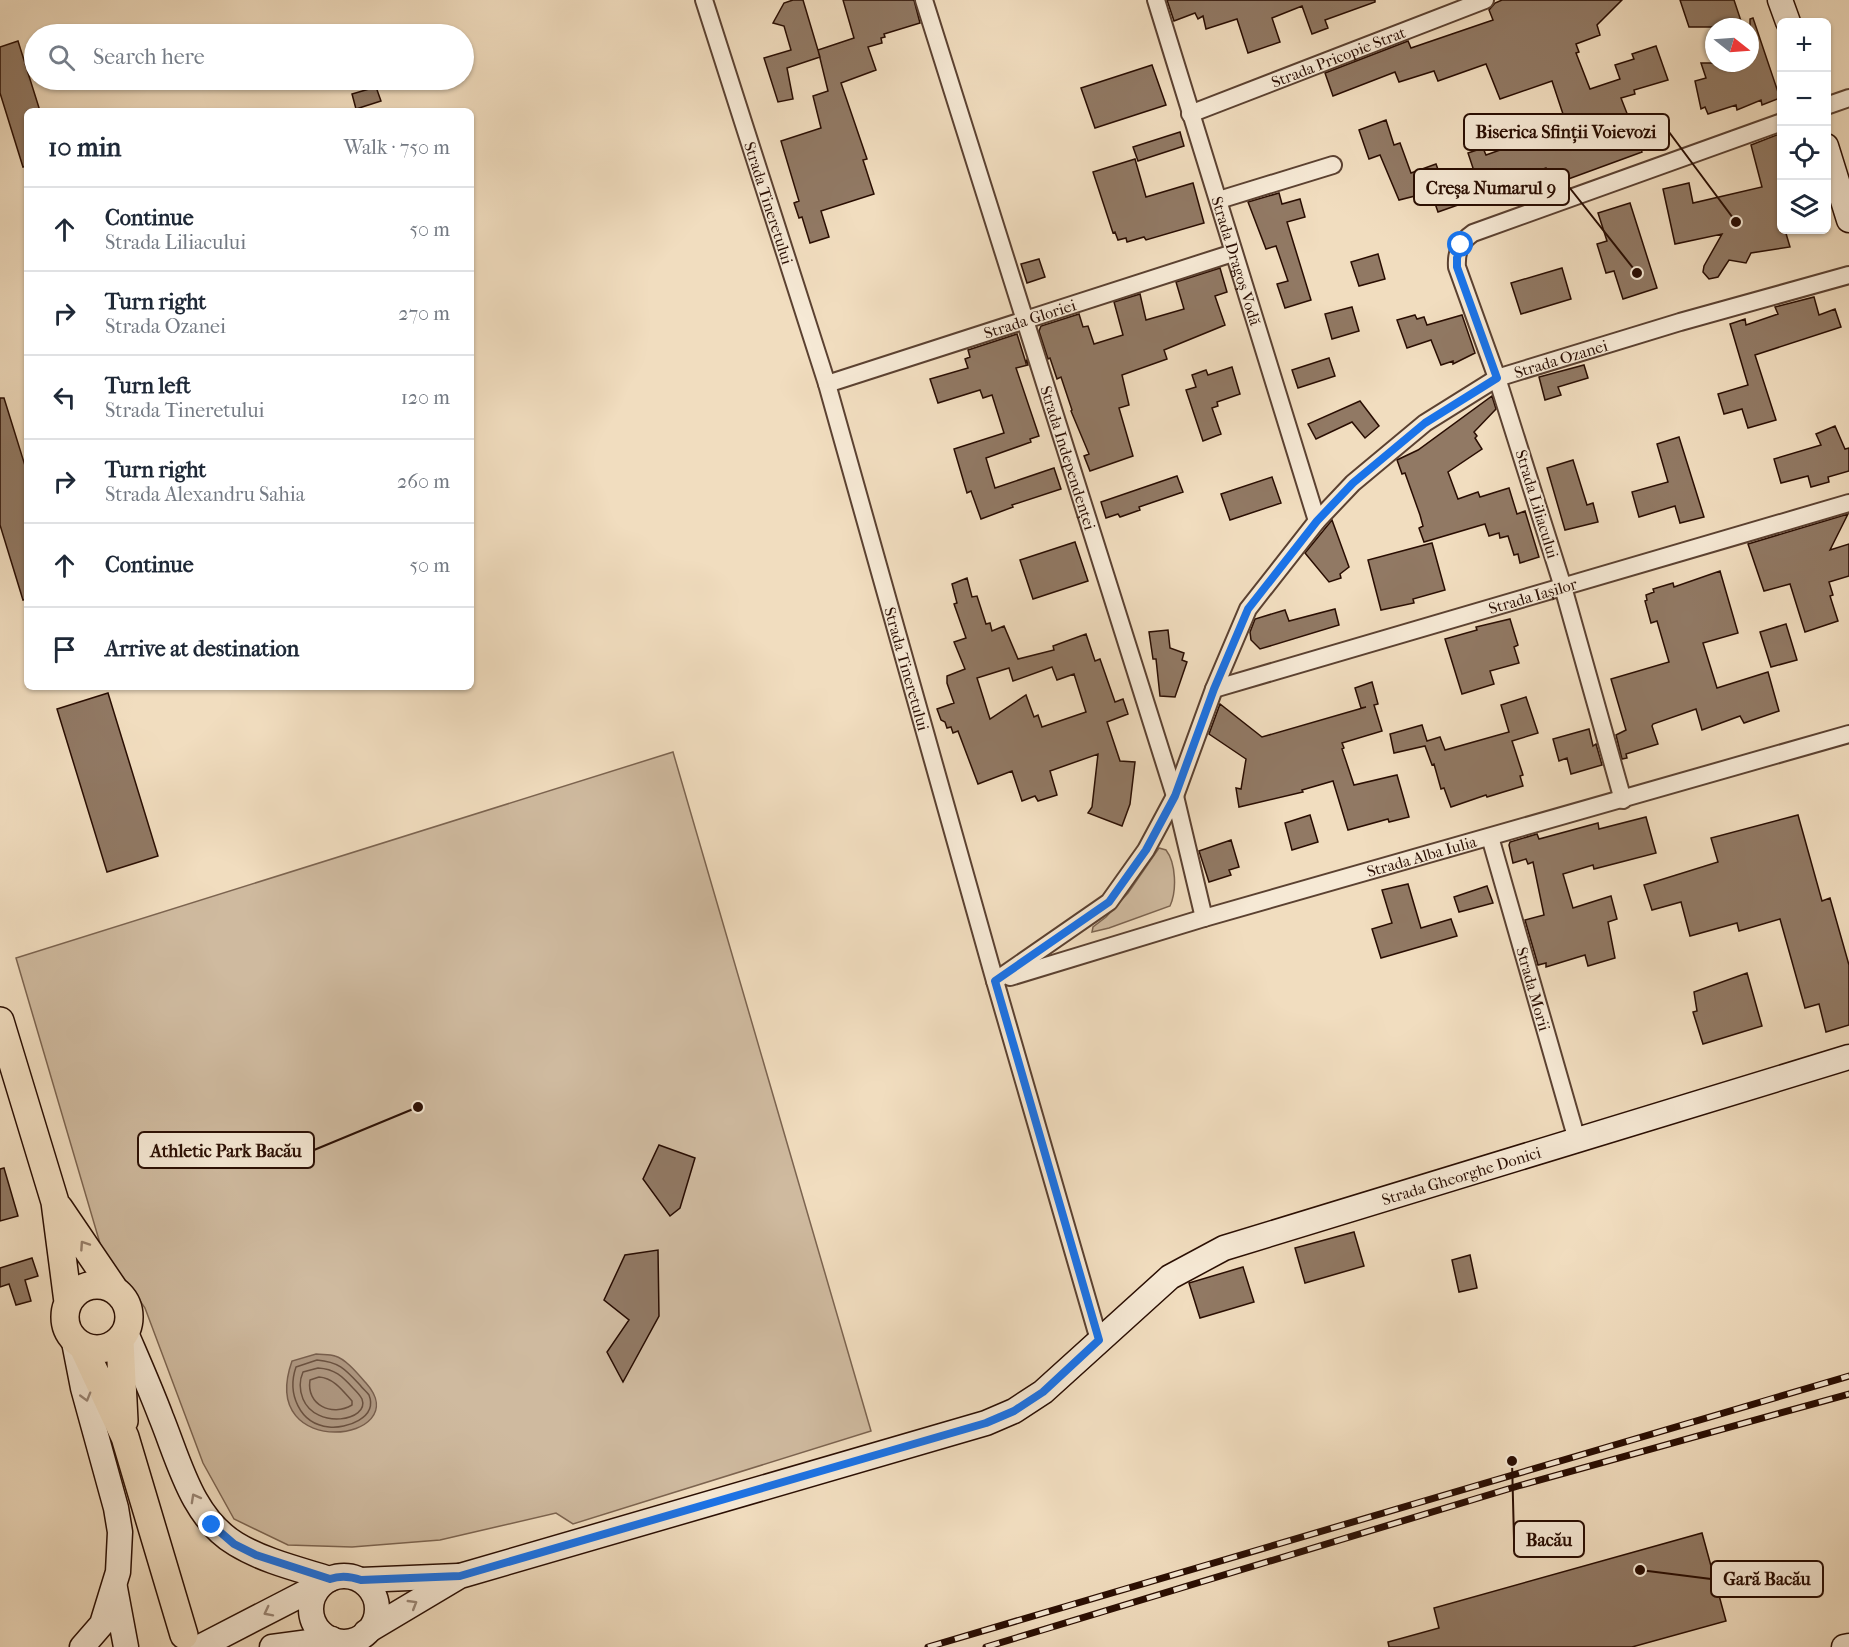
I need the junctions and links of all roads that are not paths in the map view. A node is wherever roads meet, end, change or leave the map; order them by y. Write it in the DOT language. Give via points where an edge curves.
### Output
graph roads {
  1 [pos="704,0"];
  2 [pos="924,0"];
  3 [pos="1156,0"];
  4 [pos="1485,0"];
  5 [pos="1780,0"];
  6 [pos="1787,18"];
  7 [pos="1849,98"];
  8 [pos="1831,105"];
  9 [pos="1190,114"];
  10 [pos="1777,124"];
  11 [pos="1831,159"];
  12 [pos="1334,165"];
  13 [pos="1219,200"];
  14 [pos="1849,220"];
  15 [pos="1233,253"];
  16 [pos="1849,275"];
  17 [pos="1027,321"];
  18 [pos="1497,378"];
  19 [pos="827,384"];
  20 [pos="1849,503"];
  21 [pos="1317,521"];
  22 [pos="1563,586"];
  23 [pos="1214,689"];
  24 [pos="1849,734"];
  25 [pos="1175,796"];
  26 [pos="1623,801"];
  27 [pos="1490,837"];
  28 [pos="1204,918"];
  29 [pos="995,981"];
  30 [pos="0,1021"];
  31 [pos="1849,1057"];
  32 [pos="1577,1140"];
  33 [pos="55,1202"];
  34 [pos="114,1289"];
  35 [pos="68,1302"];
  36 [pos="123,1337"];
  37 [pos="1099,1340"];
  38 [pos="78,1343"];
  39 [pos="125,1437"];
  40 [pos="460,1576"];
  41 [pos="361,1580"];
  42 [pos="325,1582"];
  43 [pos="114,1586"];
  44 [pos="366,1632"];
  45 [pos="332,1639"];
  46 [pos="192,1641"];
  47 [pos="1849,1646"];
  48 [pos="82,1647"];
  49 [pos="126,1647"];
  50 [pos="272,1647"];
  51 [pos="1844,1647"];
  1 -- 19 [label="street, Strada Tineretului"];
  2 -- 17 [label="street, Strada Independenței"];
  3 -- 9 [label="street, Strada Dragoș Vodă"];
  4 -- 9 [label="street, Strada Pricopie Strat"];
  5 -- 6 [label="street"];
  7 -- 8 [label="street"];
  9 -- 13 [label="street, Strada Dragoș Vodă"];
  10 -- 18 [label="street, Strada Liliacului" via="1473,233 1461,245 1457,267"];
  11 -- 14 [label="street"];
  12 -- 13 [label="street"];
  13 -- 15 [label="street, Strada Dragoș Vodă"];
  15 -- 17 [label="street, Strada Gloriei"];
  15 -- 21 [label="street, Strada Dragoș Vodă"];
  16 -- 18 [label="street, Strada Ozanei"];
  17 -- 19 [label="street, Strada Gloriei"];
  17 -- 25 [label="street, Strada Independenței"];
  18 -- 21 [label="street, Strada Ozanei" via="1425,423 1353,483"];
  18 -- 22 [label="street, Strada Liliacului"];
  19 -- 29 [label="street, Strada Tineretului"];
  20 -- 22 [label="street, Strada Iașilor"];
  21 -- 23 [label="street, Strada Ozanei" via="1248,609"];
  22 -- 23 [label="street, Strada Iașilor"];
  22 -- 26 [label="street, Strada Liliacului"];
  23 -- 25 [label="street, Strada Ozanei"];
  24 -- 26 [label="street, Strada Alba Iulia"];
  25 -- 28 [label="street, Strada Independenței"];
  25 -- 29 [label="street, Strada Ozanei" via="1146,850 1109,902"];
  26 -- 27 [label="street, Strada Alba Iulia"];
  27 -- 28 [label="street, Strada Alba Iulia"];
  27 -- 32 [label="street, Strada Morii"];
  28 -- 29 [label="street, Strada Alba Iulia"];
  29 -- 37 [label="street, Strada Tineretului"];
  30 -- 33 [label="main road"];
  31 -- 32 [label="street, Strada Gheorghe Donici"];
  32 -- 37 [label="street, Strada Gheorghe Donici" via="1224,1248 1170,1277"];
  34 -- 33 [label="main road, one-way"];
  33 -- 35 [label="main road"];
  34 -- 35 [label="main road" via="93,1285 74,1294"];
  34 -- 36 [label="main road" via="122,1295 129,1313"];
  35 -- 38 [label="main road" via="65,1322"];
  36 -- 38 [label="main road" via="102,1350"];
  36 -- 39 [label="main road"];
  42 -- 36 [label="street, one-way" via="234,1544 212,1525 193,1497 145,1375"];
  37 -- 40 [label="street, Strada Gheorghe Donici" via="1043,1392 986,1423"];
  38 -- 39 [label="main road"];
  38 -- 43 [label="street, one-way" via="83,1388 120,1532"];
  39 -- 46 [label="main road"];
  40 -- 41 [label="street"];
  44 -- 40 [label="street, one-way"];
  41 -- 42 [label="street" via="338,1576"];
  41 -- 44 [label="street" via="370,1588 376,1603 373,1623"];
  42 -- 45 [label="street" via="314,1595 312,1616 315,1626"];
  42 -- 46 [label="street, one-way"];
  43 -- 48 [label="street" via="102,1624"];
  43 -- 49 [label="street"];
  44 -- 45 [label="street" via="357,1639"];
  45 -- 50 [label="street"];
  47 -- 51 [label="street"];
}
